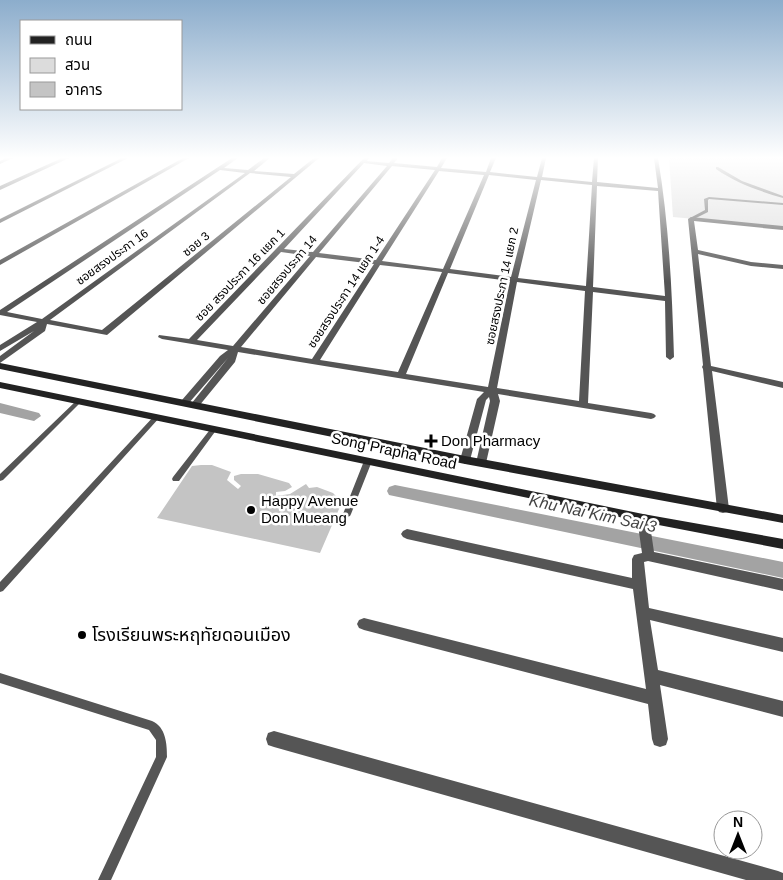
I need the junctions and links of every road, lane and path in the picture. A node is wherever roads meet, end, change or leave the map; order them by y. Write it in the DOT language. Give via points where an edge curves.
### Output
graph roads {
  1 [pos="44,199"];
  2 [pos="114,199"];
  3 [pos="174,199"];
  4 [pos="213,199"];
  5 [pos="268,199"];
  6 [pos="328,199"];
  7 [pos="362,199"];
  8 [pos="419,199"];
  9 [pos="477,199"];
  10 [pos="534,199"];
  11 [pos="594,199"];
  12 [pos="662,199"];
  13 [pos="707,199"];
  14 [pos="722,199"];
  15 [pos="783,204"];
  16 [pos="691,220"];
  17 [pos="0,221"];
  18 [pos="780,228"];
  19 [pos="783,234"];
  20 [pos="279,250"];
  21 [pos="694,251"];
  22 [pos="315,255"];
  23 [pos="377,262"];
  24 [pos="0,263"];
  25 [pos="783,267"];
  26 [pos="446,271"];
  27 [pos="514,280"];
  28 [pos="590,289"];
  29 [pos="669,299"];
  30 [pos="0,313"];
  31 [pos="43,322"];
  32 [pos="162,337"];
  33 [pos="191,342"];
  34 [pos="0,349"];
  35 [pos="234,350"];
  36 [pos="670,357"];
  37 [pos="0,360"];
  38 [pos="314,362"];
  39 [pos="0,366"];
  40 [pos="706,367"];
  41 [pos="401,376"];
  42 [pos="0,385"];
  43 [pos="783,385"];
  44 [pos="492,390"];
  45 [pos="78,402"];
  46 [pos="185,402"];
  47 [pos="196,404"];
  48 [pos="584,406"];
  49 [pos="651,416"];
  50 [pos="158,417"];
  51 [pos="214,429"];
  52 [pos="465,460"];
  53 [pos="368,461"];
  54 [pos="481,463"];
  55 [pos="0,478"];
  56 [pos="176,480"];
  57 [pos="723,509"];
  58 [pos="347,514"];
  59 [pos="783,519"];
  60 [pos="643,524"];
  61 [pos="407,534"];
  62 [pos="783,544"];
  63 [pos="647,551"];
  64 [pos="639,585"];
  65 [pos="783,585"];
  66 [pos="0,588"];
  67 [pos="642,612"];
  68 [pos="364,624"];
  69 [pos="783,645"];
  70 [pos="653,676"];
  71 [pos="0,678"];
  72 [pos="654,698"];
  73 [pos="783,709"];
  74 [pos="274,739"];
  75 [pos="660,739"];
  76 [pos="104,880"];
  77 [pos="778,880"];
  1 -- 17 [label="street"];
  2 -- 24 [label="street"];
  3 -- 30 [label="street"];
  4 -- 31 [label="street, ซอยสรงประภา 16"];
  5 -- 31 [label="street, ซอย 3" via="104,333"];
  6 -- 20 [label="street, ซอย สรงประภา 16 แยก 1"];
  7 -- 22 [label="street, ซอยสรงประภา 14"];
  8 -- 23 [label="street, ซอยสรงประภา 14 แยก 1-4"];
  9 -- 26 [label="street"];
  10 -- 27 [label="street, ซอยสรงประภา 14 แยก 2"];
  11 -- 28 [label="street"];
  12 -- 29 [label="street"];
  13 -- 16 [label="lane" via="707,211"];
  14 -- 15 [label="lane"];
  16 -- 18 [label="street"];
  16 -- 21 [label="street"];
  18 -- 19 [label="street"];
  20 -- 22 [label="street"];
  20 -- 33 [label="street, ซอย สรงประภา 16 แยก 1"];
  21 -- 25 [label="street" via="751,264"];
  21 -- 40 [label="street"];
  22 -- 23 [label="street"];
  22 -- 35 [label="street, ซอยสรงประภา 14"];
  23 -- 26 [label="street"];
  23 -- 38 [label="street, ซอยสรงประภา 14 แยก 1-4"];
  26 -- 27 [label="street"];
  26 -- 41 [label="street"];
  27 -- 28 [label="street"];
  27 -- 44 [label="street, ซอยสรงประภา 14 แยก 2"];
  28 -- 29 [label="street"];
  28 -- 48 [label="street"];
  29 -- 36 [label="street"];
  30 -- 31 [label="street"];
  31 -- 34 [label="street"];
  31 -- 37 [label="street" via="42,329"];
  32 -- 33 [label="street"];
  33 -- 35 [label="street"];
  35 -- 38 [label="street"];
  35 -- 46 [label="street" via="223,358"];
  35 -- 47 [label="street" via="232,360"];
  38 -- 41 [label="street"];
  39 -- 46 [label="main road, Song Prapha Road"];
  40 -- 43 [label="street"];
  40 -- 57 [label="street" via="716,425"];
  41 -- 44 [label="street"];
  42 -- 45 [label="main road, Song Prapha Road"];
  44 -- 48 [label="street"];
  44 -- 52 [label="street" via="482,399"];
  44 -- 54 [label="street" via="494,401"];
  45 -- 50 [label="main road, Song Prapha Road"];
  45 -- 55 [label="lane"];
  46 -- 47 [label="main road, Song Prapha Road"];
  47 -- 52 [label="main road, Song Prapha Road"];
  48 -- 49 [label="street"];
  50 -- 51 [label="main road, Song Prapha Road"];
  50 -- 66 [label="lane"];
  51 -- 53 [label="main road, Song Prapha Road"];
  51 -- 56 [label="lane"];
  52 -- 54 [label="main road, Song Prapha Road"];
  53 -- 58 [label="lane"];
  53 -- 60 [label="main road, Song Prapha Road"];
  54 -- 57 [label="main road, Song Prapha Road"];
  57 -- 59 [label="main road, Song Prapha Road"];
  60 -- 62 [label="main road, Song Prapha Road"];
  60 -- 63 [label="street"];
  61 -- 64 [label="street"];
  63 -- 64 [label="street" via="638,559"];
  63 -- 65 [label="street"];
  64 -- 67 [label="street"];
  67 -- 69 [label="street"];
  67 -- 70 [label="street"];
  68 -- 72 [label="street"];
  70 -- 72 [label="street"];
  70 -- 73 [label="street"];
  71 -- 76 [label="lane" via="152,726 161,738 162,757"];
  72 -- 75 [label="street"];
  74 -- 77 [label="street"];
}
